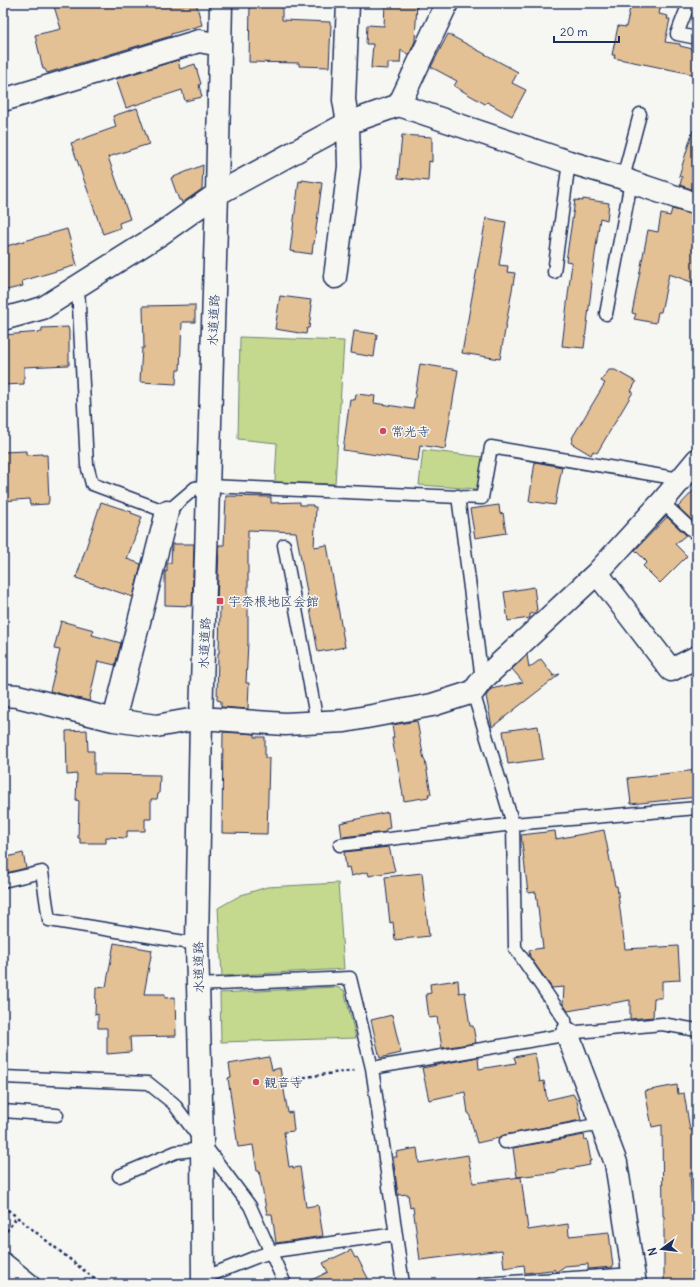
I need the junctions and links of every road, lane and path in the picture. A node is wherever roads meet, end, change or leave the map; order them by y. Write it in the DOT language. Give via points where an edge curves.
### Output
graph roads {
  1 [pos="221,3"];
  2 [pos="348,3"];
  3 [pos="447,3"];
  4 [pos="689,3"];
  5 [pos="697,38"];
  6 [pos="220,45"];
  7 [pos="3,100"];
  8 [pos="399,105"];
  9 [pos="640,114"];
  10 [pos="348,123"];
  11 [pos="569,162"];
  12 [pos="627,180"];
  13 [pos="217,194"];
  14 [pos="697,204"];
  15 [pos="554,272"];
  16 [pos="336,277"];
  17 [pos="78,286"];
  18 [pos="606,314"];
  19 [pos="3,319"];
  20 [pos="697,460"];
  21 [pos="680,479"];
  22 [pos="208,486"];
  23 [pos="458,496"];
  24 [pos="662,502"];
  25 [pos="167,512"];
  26 [pos="697,535"];
  27 [pos="284,545"];
  28 [pos="597,573"];
  29 [pos="697,657"];
  30 [pos="478,686"];
  31 [pos="3,695"];
  32 [pos="201,718"];
  33 [pos="114,720"];
  34 [pos="317,722"];
  35 [pos="697,808"];
  36 [pos="513,824"];
  37 [pos="340,845"];
  38 [pos="3,881"];
  39 [pos="197,944"];
  40 [pos="198,985"];
  41 [pos="697,1030"];
  42 [pos="567,1033"];
  43 [pos="367,1068"];
  44 [pos="3,1077"];
  45 [pos="292,1079"];
  46 [pos="3,1111"];
  47 [pos="57,1115"];
  48 [pos="601,1124"];
  49 [pos="505,1142"];
  50 [pos="202,1146"];
  51 [pos="119,1176"];
  52 [pos="3,1206"];
  53 [pos="17,1217"];
  54 [pos="396,1234"];
  55 [pos="3,1236"];
  56 [pos="270,1253"];
  57 [pos="3,1264"];
  58 [pos="635,1279"];
  59 [pos="203,1281"];
  60 [pos="28,1284"];
  61 [pos="101,1284"];
  62 [pos="285,1284"];
  63 [pos="403,1284"];
  64 [pos="481,1284"];
  1 -- 6 [label="main road, 水道道路"];
  2 -- 10 [label="main road" via="344,100"];
  3 -- 8 [label="main road"];
  4 -- 5 [label="lane" via="677,34"];
  6 -- 7 [label="main road" via="199,41"];
  6 -- 13 [label="main road, 水道道路"];
  8 -- 10 [label="main road"];
  8 -- 11 [label="main road"];
  9 -- 12 [label="lane"];
  10 -- 13 [label="main road"];
  10 -- 16 [label="main road" via="349,167"];
  11 -- 12 [label="main road"];
  11 -- 15 [label="lane"];
  12 -- 14 [label="main road"];
  12 -- 18 [label="lane"];
  13 -- 17 [label="main road" via="159,236"];
  13 -- 22 [label="main road, 水道道路"];
  17 -- 19 [label="main road" via="43,308"];
  17 -- 25 [label="lane" via="86,465 92,484"];
  20 -- 21 [label="main road"];
  21 -- 23 [label="lane" via="491,447 482,498"];
  21 -- 24 [label="main road"];
  22 -- 23 [label="lane"];
  22 -- 25 [label="lane" via="195,488"];
  22 -- 32 [label="main road, 水道道路"];
  23 -- 30 [label="lane"];
  24 -- 26 [label="lane"];
  24 -- 28 [label="main road"];
  25 -- 33 [label="main road"];
  27 -- 34 [label="lane"];
  28 -- 29 [label="main road" via="671,670"];
  28 -- 30 [label="main road"];
  30 -- 34 [label="main road" via="432,705 345,721"];
  30 -- 36 [label="lane"];
  31 -- 33 [label="main road" via="17,696"];
  32 -- 33 [label="main road" via="156,726"];
  32 -- 34 [label="main road" via="285,724"];
  32 -- 39 [label="main road, 水道道路"];
  35 -- 36 [label="lane"];
  36 -- 37 [label="lane"];
  36 -- 42 [label="lane" via="515,948 565,1020"];
  38 -- 39 [label="lane" via="42,872 49,920"];
  39 -- 40 [label="main road, 水道道路"];
  40 -- 43 [label="lane" via="350,978"];
  40 -- 50 [label="main road, 水道道路"];
  41 -- 42 [label="lane" via="662,1024"];
  42 -- 43 [label="lane"];
  42 -- 48 [label="main road"];
  43 -- 45 [label="path"];
  43 -- 54 [label="lane"];
  44 -- 50 [label="lane" via="148,1084 173,1102"];
  46 -- 47 [label="lane"];
  48 -- 49 [label="lane"];
  48 -- 58 [label="main road" via="616,1163"];
  50 -- 51 [label="lane" via="176,1152"];
  50 -- 56 [label="lane" via="250,1206"];
  50 -- 59 [label="main road, 水道道路"];
  52 -- 53 [label="path"];
  53 -- 55 [label="path"];
  53 -- 61 [label="path"];
  54 -- 56 [label="lane"];
  54 -- 63 [label="lane"];
  56 -- 59 [label="lane"];
  56 -- 62 [label="lane"];
  57 -- 60 [label="main road"];
  58 -- 64 [label="lane"];
}
